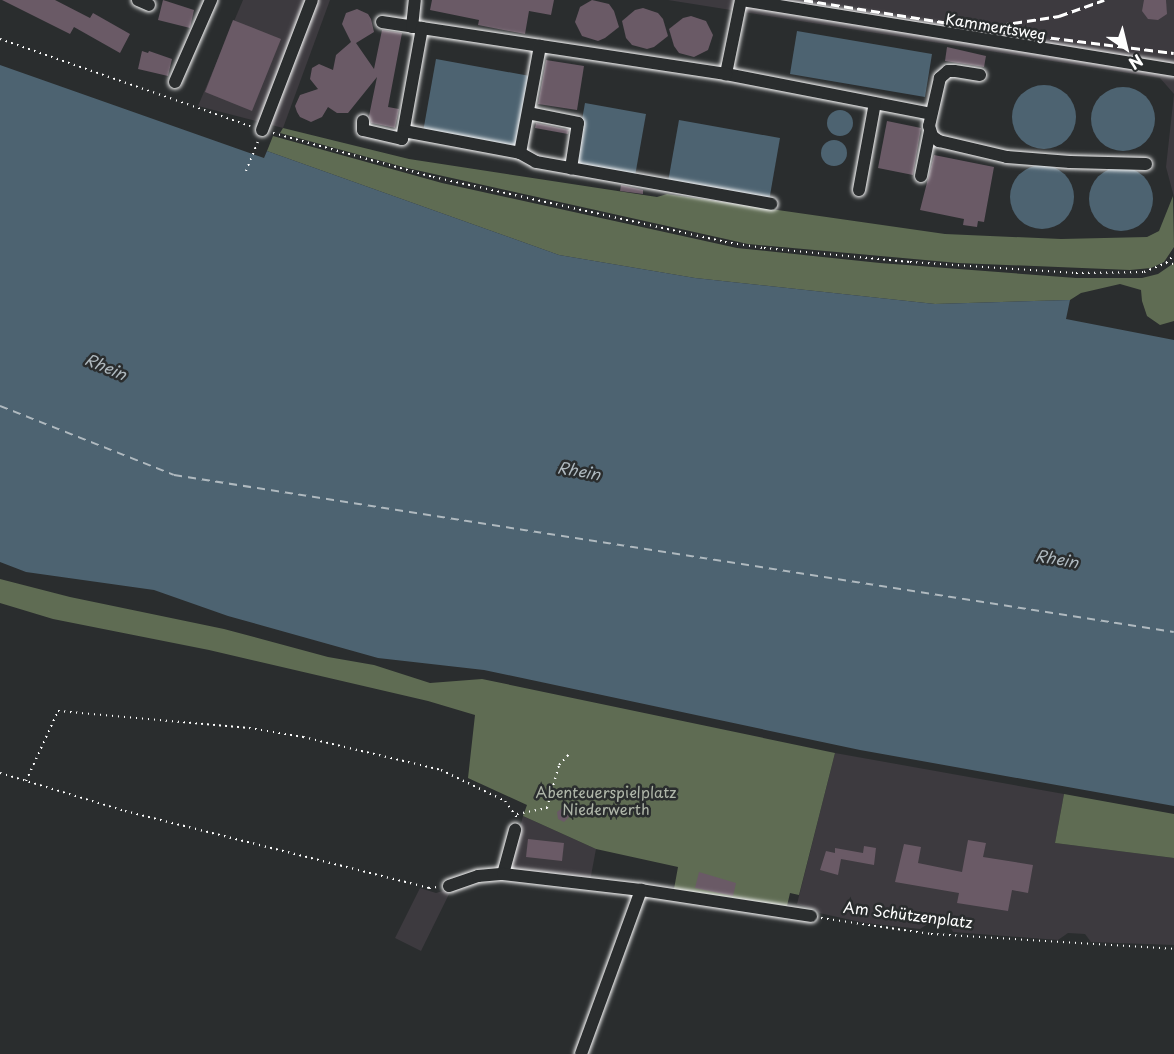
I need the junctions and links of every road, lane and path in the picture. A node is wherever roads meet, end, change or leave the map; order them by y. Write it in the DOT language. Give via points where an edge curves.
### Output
graph roads {
  1 [pos="211,0"];
  2 [pos="312,0"];
  3 [pos="415,0"];
  4 [pos="741,0"];
  5 [pos="382,22"];
  6 [pos="416,28"];
  7 [pos="0,39"];
  8 [pos="540,46"];
  9 [pos="1174,70"];
  10 [pos="726,74"];
  11 [pos="980,75"];
  12 [pos="175,82"];
  13 [pos="875,103"];
  14 [pos="528,113"];
  15 [pos="931,114"];
  16 [pos="363,121"];
  17 [pos="262,130"];
  18 [pos="404,131"];
  19 [pos="930,131"];
  20 [pos="520,153"];
  21 [pos="1146,164"];
  22 [pos="571,168"];
  23 [pos="246,171"];
  24 [pos="921,176"];
  25 [pos="859,190"];
  26 [pos="771,204"];
  27 [pos="1174,255"];
  28 [pos="1166,263"];
  29 [pos="1174,264"];
  30 [pos="570,753"];
  31 [pos="0,773"];
  32 [pos="26,782"];
  33 [pos="517,814"];
  34 [pos="515,830"];
  35 [pos="503,874"];
  36 [pos="448,886"];
  37 [pos="641,890"];
  38 [pos="811,916"];
  39 [pos="1174,949"];
  40 [pos="581,1054"];
  1 -- 12 [label="street"];
  2 -- 17 [label="street"];
  3 -- 6 [label="street"];
  4 -- 9 [label="street, Kammertsweg"];
  4 -- 10 [label="street"];
  5 -- 6 [label="street"];
  6 -- 8 [label="street"];
  6 -- 18 [label="street"];
  7 -- 17 [label="path"];
  8 -- 10 [label="street"];
  8 -- 14 [label="street"];
  10 -- 13 [label="street"];
  11 -- 15 [label="street" via="948,71 940,78"];
  13 -- 15 [label="street"];
  13 -- 25 [label="street"];
  14 -- 20 [label="street"];
  14 -- 22 [label="street" via="578,123"];
  15 -- 19 [label="street"];
  16 -- 18 [label="street" via="363,130 402,139"];
  17 -- 23 [label="path"];
  17 -- 28 [label="path" via="433,177 764,248 1076,273 1143,273"];
  18 -- 20 [label="street"];
  19 -- 21 [label="street" via="939,141 1007,157"];
  19 -- 24 [label="street"];
  20 -- 22 [label="street" via="536,162"];
  22 -- 26 [label="street"];
  27 -- 28 [label="path"];
  28 -- 29 [label="path"];
  30 -- 33 [label="path" via="560,765 547,808"];
  31 -- 32 [label="path"];
  32 -- 33 [label="path" via="58,711 249,728 303,737 441,770 505,801"];
  32 -- 36 [label="path" via="429,888"];
  33 -- 34 [label="path"];
  34 -- 35 [label="street"];
  35 -- 36 [label="street" via="478,876"];
  35 -- 37 [label="street"];
  37 -- 38 [label="street"];
  37 -- 40 [label="street"];
  38 -- 39 [label="path, Am Schützenplatz" via="931,934"];
}
